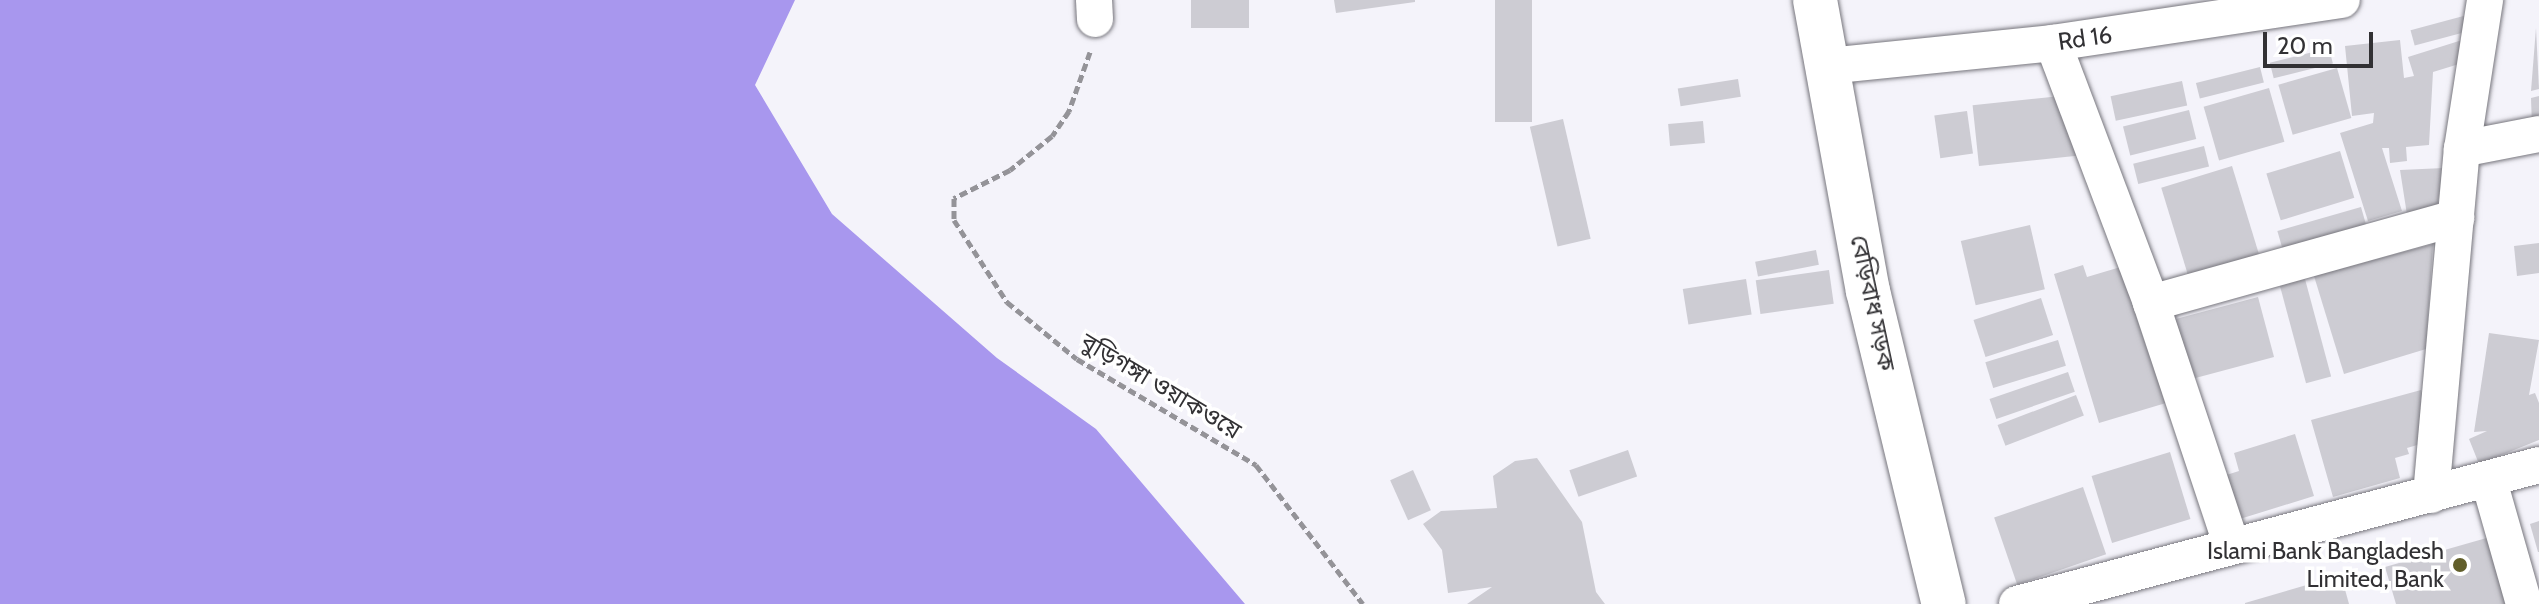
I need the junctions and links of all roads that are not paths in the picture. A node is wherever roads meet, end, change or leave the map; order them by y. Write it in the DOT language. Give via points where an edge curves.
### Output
graph roads {
  1 [pos="1815,0"];
  2 [pos="2342,0"];
  3 [pos="2485,0"];
  4 [pos="2053,43"];
  5 [pos="1827,66"];
  6 [pos="2539,134"];
  7 [pos="2462,149"];
  8 [pos="2456,218"];
  9 [pos="2151,303"];
  10 [pos="2539,465"];
  11 [pos="2489,481"];
  12 [pos="2431,495"];
  13 [pos="2231,544"];
  14 [pos="1944,604"];
  15 [pos="2017,604"];
  16 [pos="2524,604"];
  1 -- 5 [label="highway, বেড়িবাধ সড়ক"];
  2 -- 4 [label="street, Rd 16"];
  3 -- 7 [label="street"];
  4 -- 5 [label="street, Rd 16"];
  4 -- 9 [label="street"];
  5 -- 14 [label="highway, বেড়িবাধ সড়ক" via="1868,291"];
  6 -- 7 [label="street"];
  7 -- 8 [label="street"];
  8 -- 9 [label="street"];
  8 -- 12 [label="street"];
  9 -- 13 [label="street"];
  10 -- 11 [label="street"];
  11 -- 12 [label="street"];
  11 -- 16 [label="street"];
  12 -- 13 [label="street"];
  13 -- 15 [label="street"];
}
